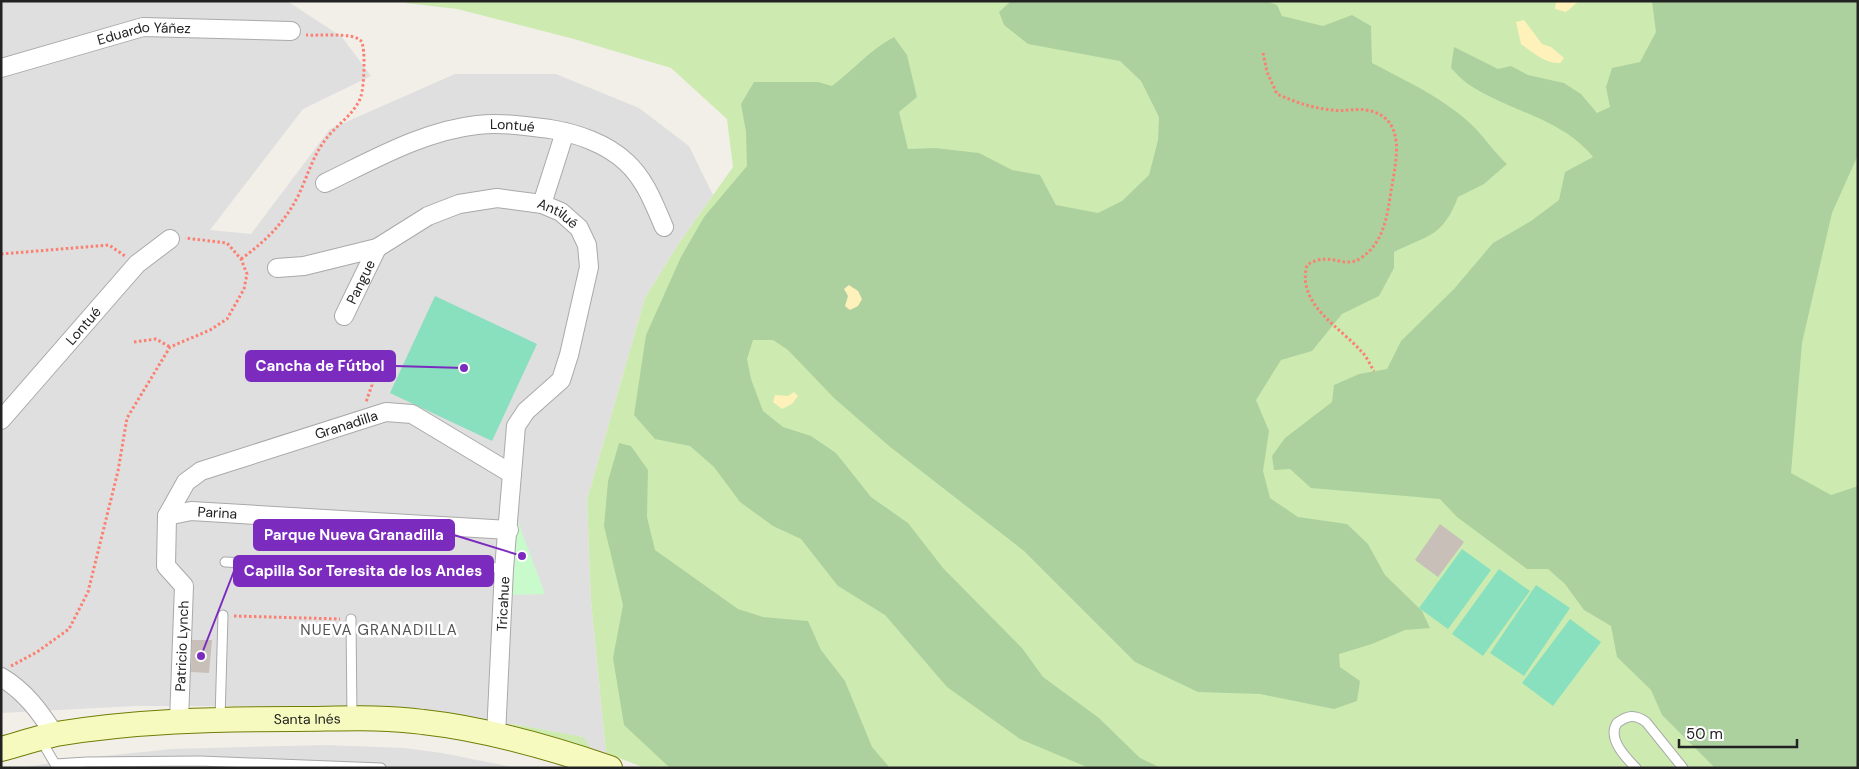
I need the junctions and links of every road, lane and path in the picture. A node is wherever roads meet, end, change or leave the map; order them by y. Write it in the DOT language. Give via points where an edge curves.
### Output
graph roads {
  1 [pos="291,31"];
  2 [pos="1263,53"];
  3 [pos="1,68"];
  4 [pos="565,132"];
  5 [pos="325,183"];
  6 [pos="542,204"];
  7 [pos="664,227"];
  8 [pos="170,239"];
  9 [pos="377,248"];
  10 [pos="1,254"];
  11 [pos="242,258"];
  12 [pos="137,264"];
  13 [pos="277,268"];
  14 [pos="344,316"];
  15 [pos="134,342"];
  16 [pos="170,347"];
  17 [pos="358,370"];
  18 [pos="1374,371"];
  19 [pos="360,419"];
  20 [pos="1,420"];
  21 [pos="201,471"];
  22 [pos="512,474"];
  23 [pos="167,516"];
  24 [pos="509,530"];
  25 [pos="224,562"];
  26 [pos="504,569"];
  27 [pos="224,615"];
  28 [pos="351,619"];
  29 [pos="5,672"];
  30 [pos="352,718"];
  31 [pos="220,719"];
  32 [pos="179,721"];
  33 [pos="496,735"];
  34 [pos="48,737"];
  35 [pos="1,749"];
  36 [pos="381,768"];
  37 [pos="610,768"];
  38 [pos="1636,768"];
  39 [pos="1683,768"];
  1 -- 3 [label="street, Eduardo Yáñez" via="142,27"];
  1 -- 11 [label="path" via="358,38 365,50 362,95 353,110 324,141 300,194 284,220"];
  2 -- 18 [label="path" via="1277,94 1306,106 1334,111 1365,109 1384,115 1393,127 1397,143 1394,176 1386,223 1378,242 1359,259 1340,262 1317,258 1307,265 1304,274 1312,301 1322,315 1364,353"];
  4 -- 5 [label="street, Lontué" via="523,125 478,124 446,130 393,150"];
  4 -- 6 [label="street"];
  4 -- 7 [label="street, Lontué" via="600,144 626,162 646,187"];
  6 -- 9 [label="street, Antilué" via="497,198 459,204 428,216"];
  6 -- 22 [label="street, Antilué" via="561,212 579,228 587,245 589,268 561,380 526,411 516,426"];
  8 -- 11 [label="path" via="193,238 227,243"];
  8 -- 12 [label="street, Lontué"];
  9 -- 13 [label="street, Antilué" via="304,266"];
  9 -- 14 [label="street, Pangue"];
  10 -- 12 [label="path" via="109,245"];
  11 -- 16 [label="path" via="247,274 244,289 227,319"];
  12 -- 20 [label="street, Lontué"];
  15 -- 16 [label="path" via="156,339"];
  16 -- 29 [label="path" via="127,418 118,471 88,592 69,629"];
  17 -- 19 [label="path" via="371,373 372,385"];
  19 -- 21 [label="street, Granadilla"];
  19 -- 22 [label="street, Granadilla" via="386,412 412,414"];
  21 -- 23 [label="street, Patricio Lynch" via="186,482"];
  22 -- 24 [label="street, Tricahue"];
  23 -- 24 [label="street, Parina" via="191,511"];
  23 -- 32 [label="street, Patricio Lynch" via="166,566 184,586"];
  24 -- 26 [label="street, Tricahue"];
  25 -- 26 [label="lane" via="459,573 467,564"];
  26 -- 33 [label="street, Tricahue"];
  27 -- 28 [label="path"];
  27 -- 31 [label="lane"];
  28 -- 30 [label="lane"];
  29 -- 34 [label="street" via="10,682 37,707"];
  30 -- 31 [label="main road, Santa Inés"];
  30 -- 33 [label="main road, Santa Inés" via="422,722"];
  31 -- 32 [label="main road, Santa Inés"];
  32 -- 34 [label="main road, Santa Inés"];
  33 -- 37 [label="main road, Santa Inés" via="548,747"];
  34 -- 35 [label="main road, Santa Inés"];
  34 -- 36 [label="lane" via="52,760 60,765 200,761"];
  38 -- 39 [label="lane" via="1624,756 1614,735 1617,723 1629,716 1640,717 1646,722"];
}
